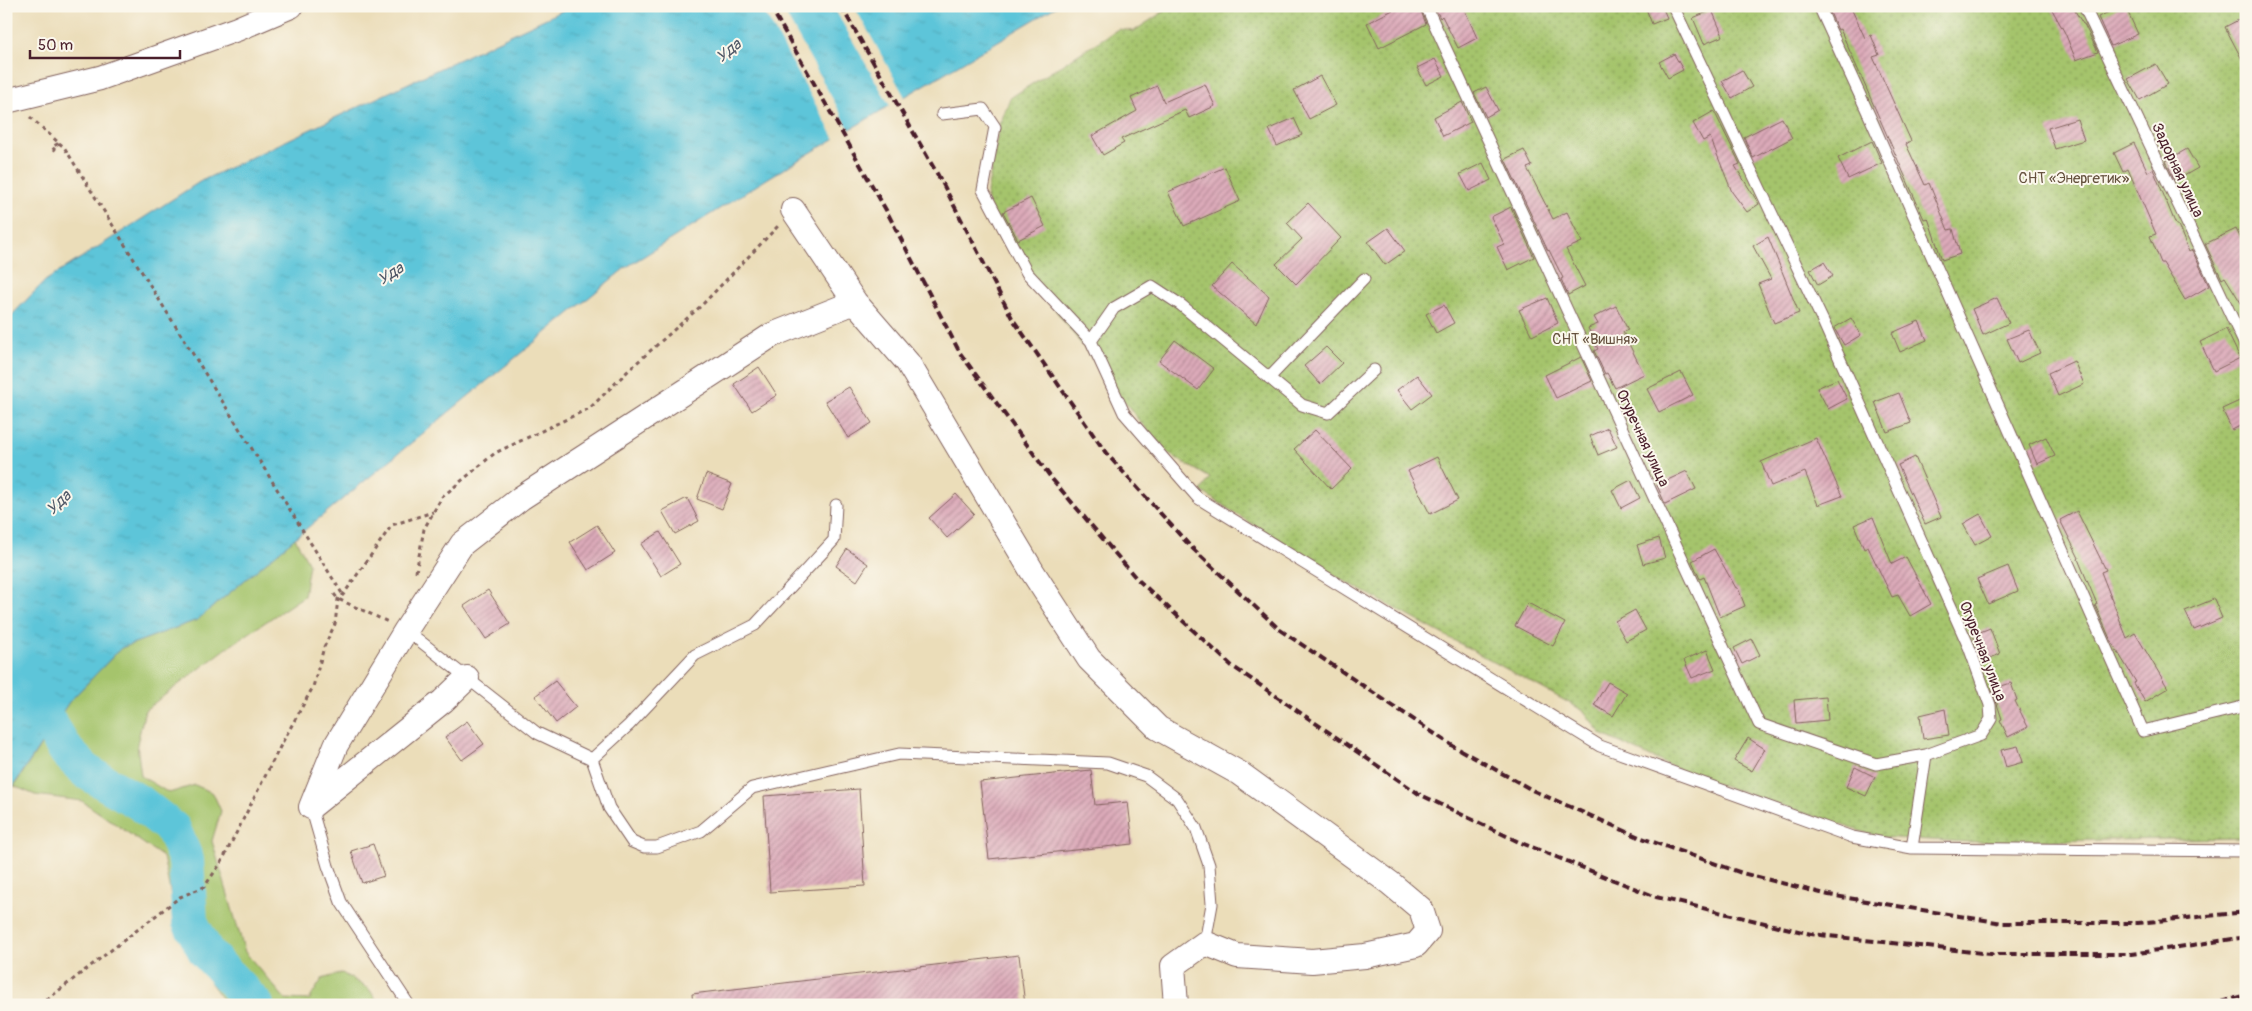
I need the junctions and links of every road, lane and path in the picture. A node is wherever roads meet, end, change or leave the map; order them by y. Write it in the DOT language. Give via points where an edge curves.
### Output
graph roads {
  1 [pos="291,6"];
  2 [pos="1426,6"];
  3 [pos="1673,6"];
  4 [pos="1819,6"];
  5 [pos="2084,6"];
  6 [pos="8,100"];
  7 [pos="942,114"];
  8 [pos="60,143"];
  9 [pos="56,151"];
  10 [pos="793,210"];
  11 [pos="1364,279"];
  12 [pos="855,302"];
  13 [pos="1090,341"];
  14 [pos="2246,347"];
  15 [pos="1374,370"];
  16 [pos="1269,378"];
  17 [pos="836,505"];
  18 [pos="434,511"];
  19 [pos="416,575"];
  20 [pos="334,594"];
  21 [pos="343,595"];
  22 [pos="338,599"];
  23 [pos="406,630"];
  24 [pos="467,678"];
  25 [pos="2246,706"];
  26 [pos="1926,755"];
  27 [pos="592,758"];
  28 [pos="311,807"];
  29 [pos="1912,848"];
  30 [pos="2246,851"];
  31 [pos="1205,943"];
  32 [pos="40,1005"];
  33 [pos="409,1005"];
  34 [pos="1176,1005"];
  1 -- 6 [label="street" via="100,78"];
  2 -- 26 [label="lane, Огуречная улица" via="1759,724 1876,764"];
  3 -- 26 [label="lane, Огуречная улица" via="1822,319 1969,647 1990,704 1991,720 1981,735"];
  4 -- 25 [label="lane" via="2143,731"];
  5 -- 14 [label="lane, Задорная улица"];
  6 -- 8 [label="path"];
  7 -- 13 [label="lane" via="983,109 995,127 983,190 1027,273"];
  8 -- 9 [label="path" via="52,147"];
  8 -- 21 [label="path"];
  10 -- 12 [label="street"];
  10 -- 18 [label="path" via="702,305 590,408 495,453 442,497"];
  11 -- 16 [label="lane"];
  12 -- 23 [label="street" via="772,335 521,498 462,544"];
  12 -- 31 [label="street" via="908,363 1032,571 1089,659 1158,728 1239,773 1390,883 1421,909 1428,932 1416,945 1364,956 1312,961 1237,956"];
  13 -- 16 [label="lane" via="1114,308 1152,286 1181,305"];
  13 -- 29 [label="lane" via="1124,413 1198,498 1462,662 1600,746 1852,837"];
  15 -- 16 [label="lane" via="1328,413 1302,405"];
  17 -- 27 [label="lane" via="834,540 755,625 695,655 629,725"];
  18 -- 19 [label="path" via="424,529"];
  18 -- 21 [label="path" via="392,524"];
  20 -- 22 [label="path"];
  21 -- 22 [label="path"];
  22 -- 23 [label="path"];
  22 -- 32 [label="path" via="335,624 324,647 313,687 221,863 204,887 180,897"];
  23 -- 24 [label="lane"];
  23 -- 28 [label="street" via="336,745"];
  24 -- 27 [label="lane" via="537,733"];
  24 -- 28 [label="street" via="444,701"];
  26 -- 29 [label="lane"];
  27 -- 31 [label="lane" via="609,808 632,842 644,847 656,847 702,831 752,788 899,754 1108,763 1146,776 1177,799 1196,828 1210,875 1212,904"];
  28 -- 33 [label="lane" via="341,902"];
  29 -- 30 [label="lane"];
  31 -- 34 [label="street" via="1172,966"];
}
